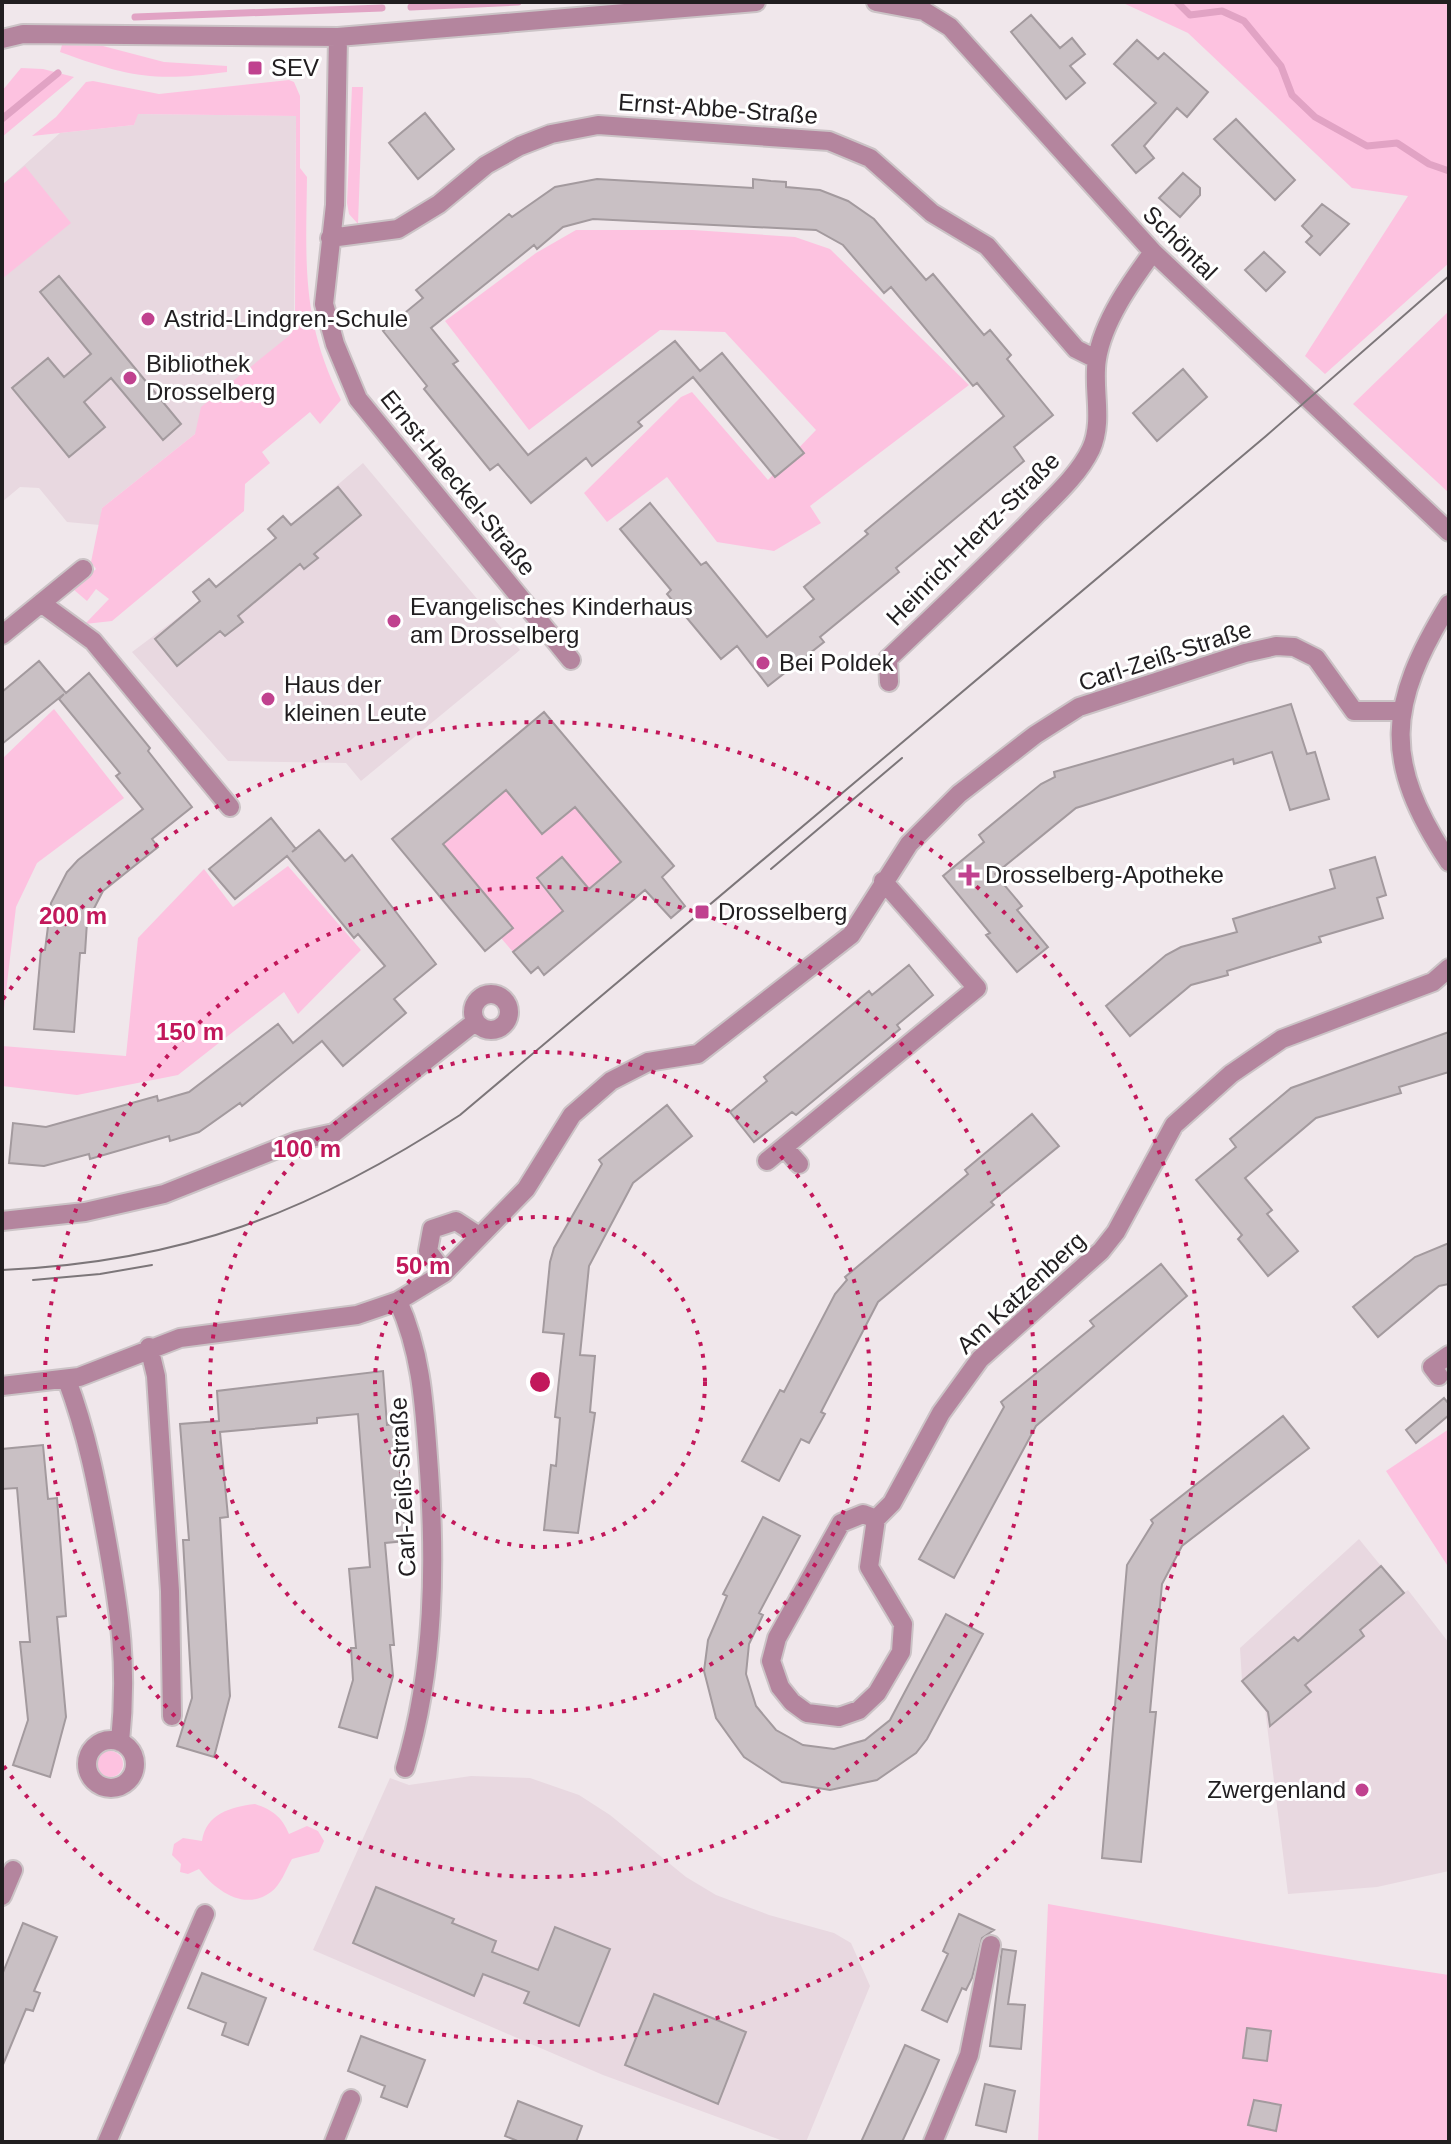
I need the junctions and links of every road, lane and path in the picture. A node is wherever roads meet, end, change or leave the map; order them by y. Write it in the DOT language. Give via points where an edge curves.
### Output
graph roads {
  1 [pos="756,2"];
  2 [pos="876,2"];
  3 [pos="338,37"];
  4 [pos="2,39"];
  5 [pos="330,238"];
  6 [pos="1153,252"];
  7 [pos="1096,359"];
  8 [pos="1449,532"];
  9 [pos="83,569"];
  10 [pos="41,603"];
  11 [pos="1449,604"];
  12 [pos="2,635"];
  13 [pos="571,660"];
  14 [pos="889,682"];
  15 [pos="1401,711"];
  16 [pos="230,807"];
  17 [pos="1449,862"];
  18 [pos="883,881"];
  19 [pos="1449,968"];
  20 [pos="475,1022"];
  21 [pos="784,1147"];
  22 [pos="767,1161"];
  23 [pos="799,1164"];
  24 [pos="2,1221"];
  25 [pos="479,1236"];
  26 [pos="444,1273"];
  27 [pos="398,1301"];
  28 [pos="149,1347"];
  29 [pos="1449,1355"];
  30 [pos="1439,1376"];
  31 [pos="67,1380"];
  32 [pos="2,1386"];
  33 [pos="876,1519"];
  34 [pos="172,1716"];
  35 [pos="120,1742"];
  36 [pos="405,1768"];
  37 [pos="13,1870"];
  38 [pos="2,1896"];
  39 [pos="205,1914"];
  40 [pos="991,1945"];
  41 [pos="351,2099"];
  42 [pos="107,2142"];
  43 [pos="334,2142"];
  44 [pos="933,2142"];
  1 -- 3 [label="street"];
  2 -- 6 [label="street, Schöntal" via="924,11 950,27"];
  3 -- 4 [label="street" via="23,34"];
  3 -- 5 [label="street, Ernst-Haeckel-Straße"];
  5 -- 7 [label="street, Ernst-Abbe-Straße" via="398,229 486,165 551,134 598,125 829,141 870,158 932,213 987,246 1076,349"];
  5 -- 13 [label="street, Ernst-Haeckel-Straße" via="324,304 358,399"];
  6 -- 7 [label="street, Heinrich-Hertz-Straße" via="1135,276"];
  6 -- 8 [label="street, Schöntal"];
  7 -- 14 [label="street, Heinrich-Hertz-Straße" via="1099,412 1092,448 1015,537 888,659"];
  9 -- 10 [label="street"];
  10 -- 12 [label="street"];
  10 -- 16 [label="street" via="93,641"];
  11 -- 15 [label="street" via="1414,667"];
  15 -- 17 [label="street" via="1403,764 1412,796"];
  15 -- 18 [label="street, Carl-Zeiß-Straße" via="1354,711 1316,658 1294,647 1245,653 1177,674 1079,707 1035,735 959,794 909,844"];
  18 -- 21 [label="street" via="977,988"];
  18 -- 25 [label="street, Carl-Zeiß-Straße" via="851,935 760,1008 698,1054 634,1067 572,1115 526,1189"];
  19 -- 33 [label="street, Am Katzenberg" via="1433,982 1282,1039 1186,1113 1166,1137 1116,1232 980,1359 941,1413 892,1503"];
  20 -- 24 [label="street" via="334,1133 297,1141 164,1194 85,1212"];
  21 -- 22 [label="street"];
  21 -- 23 [label="street"];
  25 -- 26 [label="street, Carl-Zeiß-Straße"];
  25 -- 26 [label="street" via="456,1221 432,1229 428,1251"];
  26 -- 27 [label="street, Carl-Zeiß-Straße"];
  27 -- 28 [label="street, Carl-Zeiß-Straße" via="357,1315 180,1338"];
  27 -- 36 [label="street, Carl-Zeiß-Straße" via="420,1366 434,1551 418,1726"];
  28 -- 31 [label="street, Carl-Zeiß-Straße"];
  28 -- 34 [label="street" via="156,1376 170,1591"];
  29 -- 30 [label="street" via="1432,1367"];
  31 -- 32 [label="street, Carl-Zeiß-Straße"];
  31 -- 35 [label="street" via="94,1468 121,1620 125,1677"];
  33 -- 33 [label="street, Am Katzenberg" via="863,1514 841,1523 777,1638 771,1661 780,1687 807,1713 839,1717 859,1710 877,1693 901,1652 903,1624 869,1567"];
  37 -- 38 [label="street"];
  39 -- 42 [label="street"];
  40 -- 44 [label="street" via="969,2055"];
  41 -- 43 [label="street"];
}
